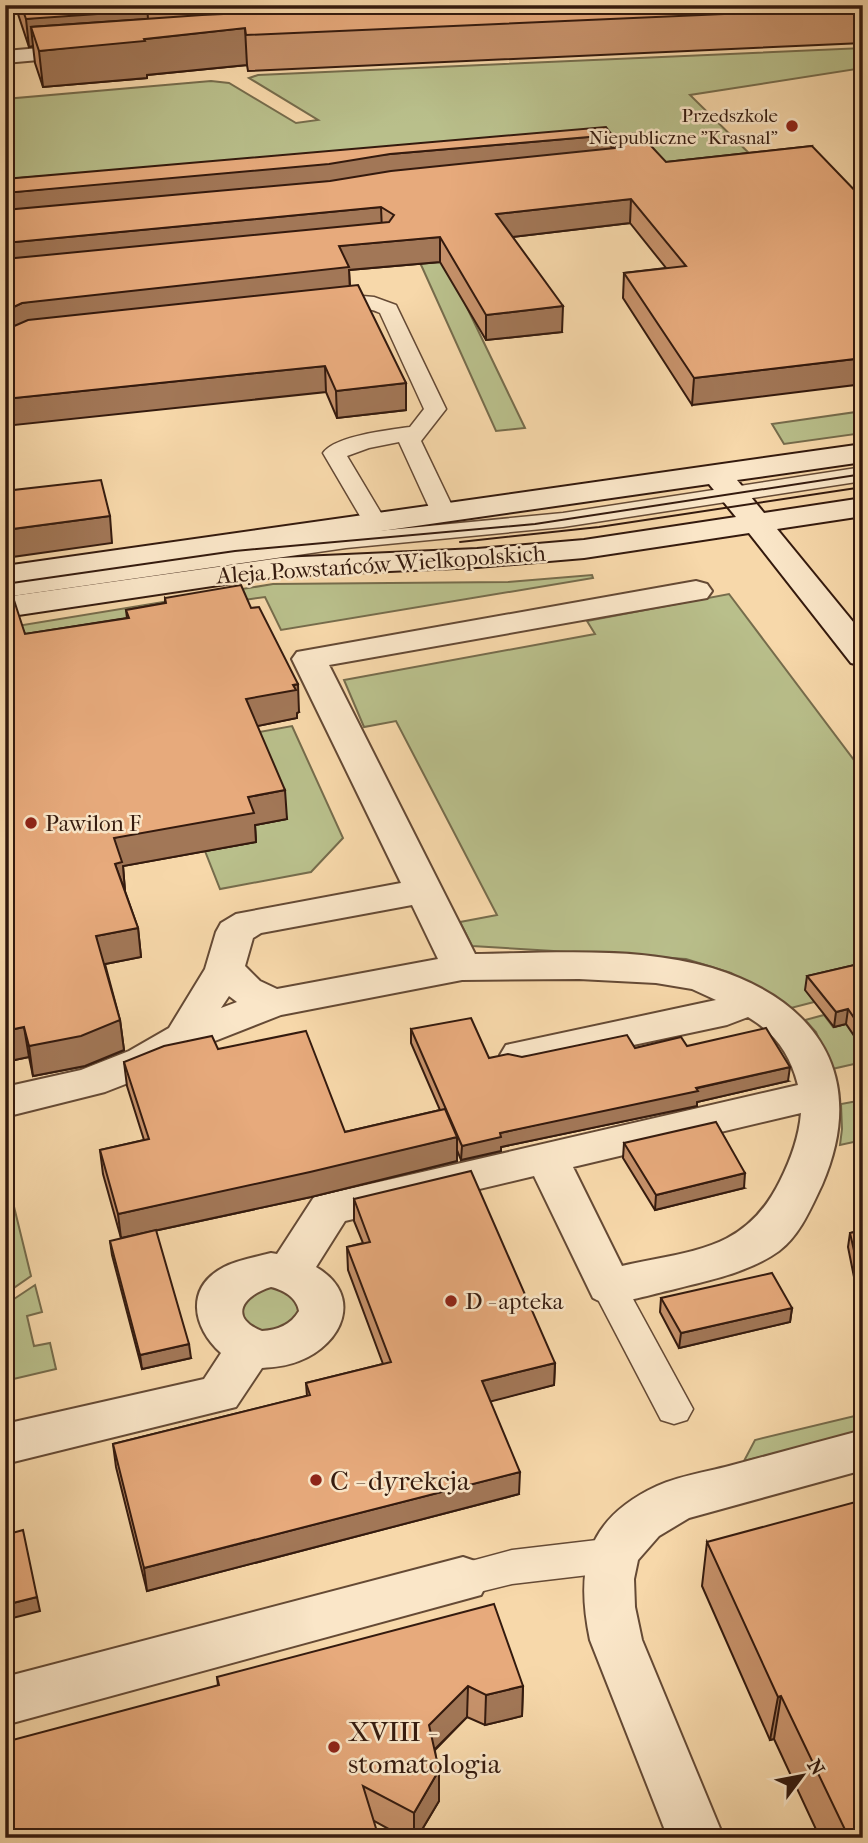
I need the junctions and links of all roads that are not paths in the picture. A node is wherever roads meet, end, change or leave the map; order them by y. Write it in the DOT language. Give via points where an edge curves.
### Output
graph roads {
  1 [pos="114,48"];
  2 [pos="5,57"];
  3 [pos="303,306"];
  4 [pos="417,432"];
  5 [pos="863,453"];
  6 [pos="863,474"];
  7 [pos="863,487"];
  8 [pos="738,499"];
  9 [pos="863,507"];
  10 [pos="444,514"];
  11 [pos="375,523"];
  12 [pos="5,576"];
  13 [pos="5,590"];
  14 [pos="696,591"];
  15 [pos="5,607"];
  16 [pos="863,656"];
  17 [pos="424,891"];
  18 [pos="462,967"];
  19 [pos="225,969"];
  20 [pos="749,999"];
  21 [pos="273,1003"];
  22 [pos="183,1038"];
  23 [pos="521,1055"];
  24 [pos="821,1094"];
  25 [pos="5,1102"];
  26 [pos="547,1157"];
  27 [pos="289,1272"];
  28 [pos="609,1286"];
  29 [pos="250,1348"];
  30 [pos="674,1409"];
  31 [pos="5,1444"];
  32 [pos="863,1450"];
  33 [pos="614,1555"];
  34 [pos="463,1579"];
  35 [pos="5,1701"];
  36 [pos="696,1838"];
  1 -- 2 [label="street"];
  3 -- 4 [label="lane" via="358,300 375,301 389,309 435,408"];
  4 -- 10 [label="lane" via="410,441"];
  4 -- 11 [label="lane" via="334,453"];
  5 -- 8 [label="street, Aleja Powstańców Wielkopolskich"];
  6 -- 8 [label="lane"];
  7 -- 8 [label="lane"];
  8 -- 9 [label="street, Aleja Powstańców Wielkopolskich"];
  8 -- 10 [label="street, Aleja Powstańców Wielkopolskich"];
  8 -- 13 [label="lane" via="512,538 199,560"];
  8 -- 15 [label="street, Aleja Powstańców Wielkopolskich" via="584,549 280,568"];
  8 -- 16 [label="street"];
  10 -- 11 [label="street, Aleja Powstańców Wielkopolskich"];
  11 -- 12 [label="street, Aleja Powstańców Wielkopolskich"];
  14 -- 17 [label="street" via="309,659"];
  17 -- 18 [label="street"];
  17 -- 19 [label="street" via="250,923 235,932"];
  18 -- 20 [label="street" via="656,970 701,978"];
  18 -- 21 [label="street"];
  19 -- 21 [label="street" via="246,990"];
  19 -- 22 [label="street"];
  20 -- 23 [label="street" via="727,1012"];
  20 -- 24 [label="street" via="782,1021 818,1076"];
  21 -- 22 [label="street"];
  22 -- 25 [label="street" via="144,1061 90,1082"];
  24 -- 26 [label="street"];
  24 -- 28 [label="street" via="823,1110 815,1153 786,1215 764,1239 732,1255"];
  26 -- 27 [label="street" via="330,1208"];
  26 -- 28 [label="street"];
  27 -- 29 [label="street" via="314,1289 320,1316 302,1340 268,1350"];
  27 -- 29 [label="street" via="271,1270 238,1280 218,1304 223,1330"];
  28 -- 30 [label="lane"];
  29 -- 31 [label="street" via="219,1394"];
  32 -- 33 [label="street" via="675,1501 641,1521"];
  33 -- 34 [label="lane" via="512,1567"];
  33 -- 36 [label="street" via="608,1579 617,1640"];
  34 -- 35 [label="street"];
}
